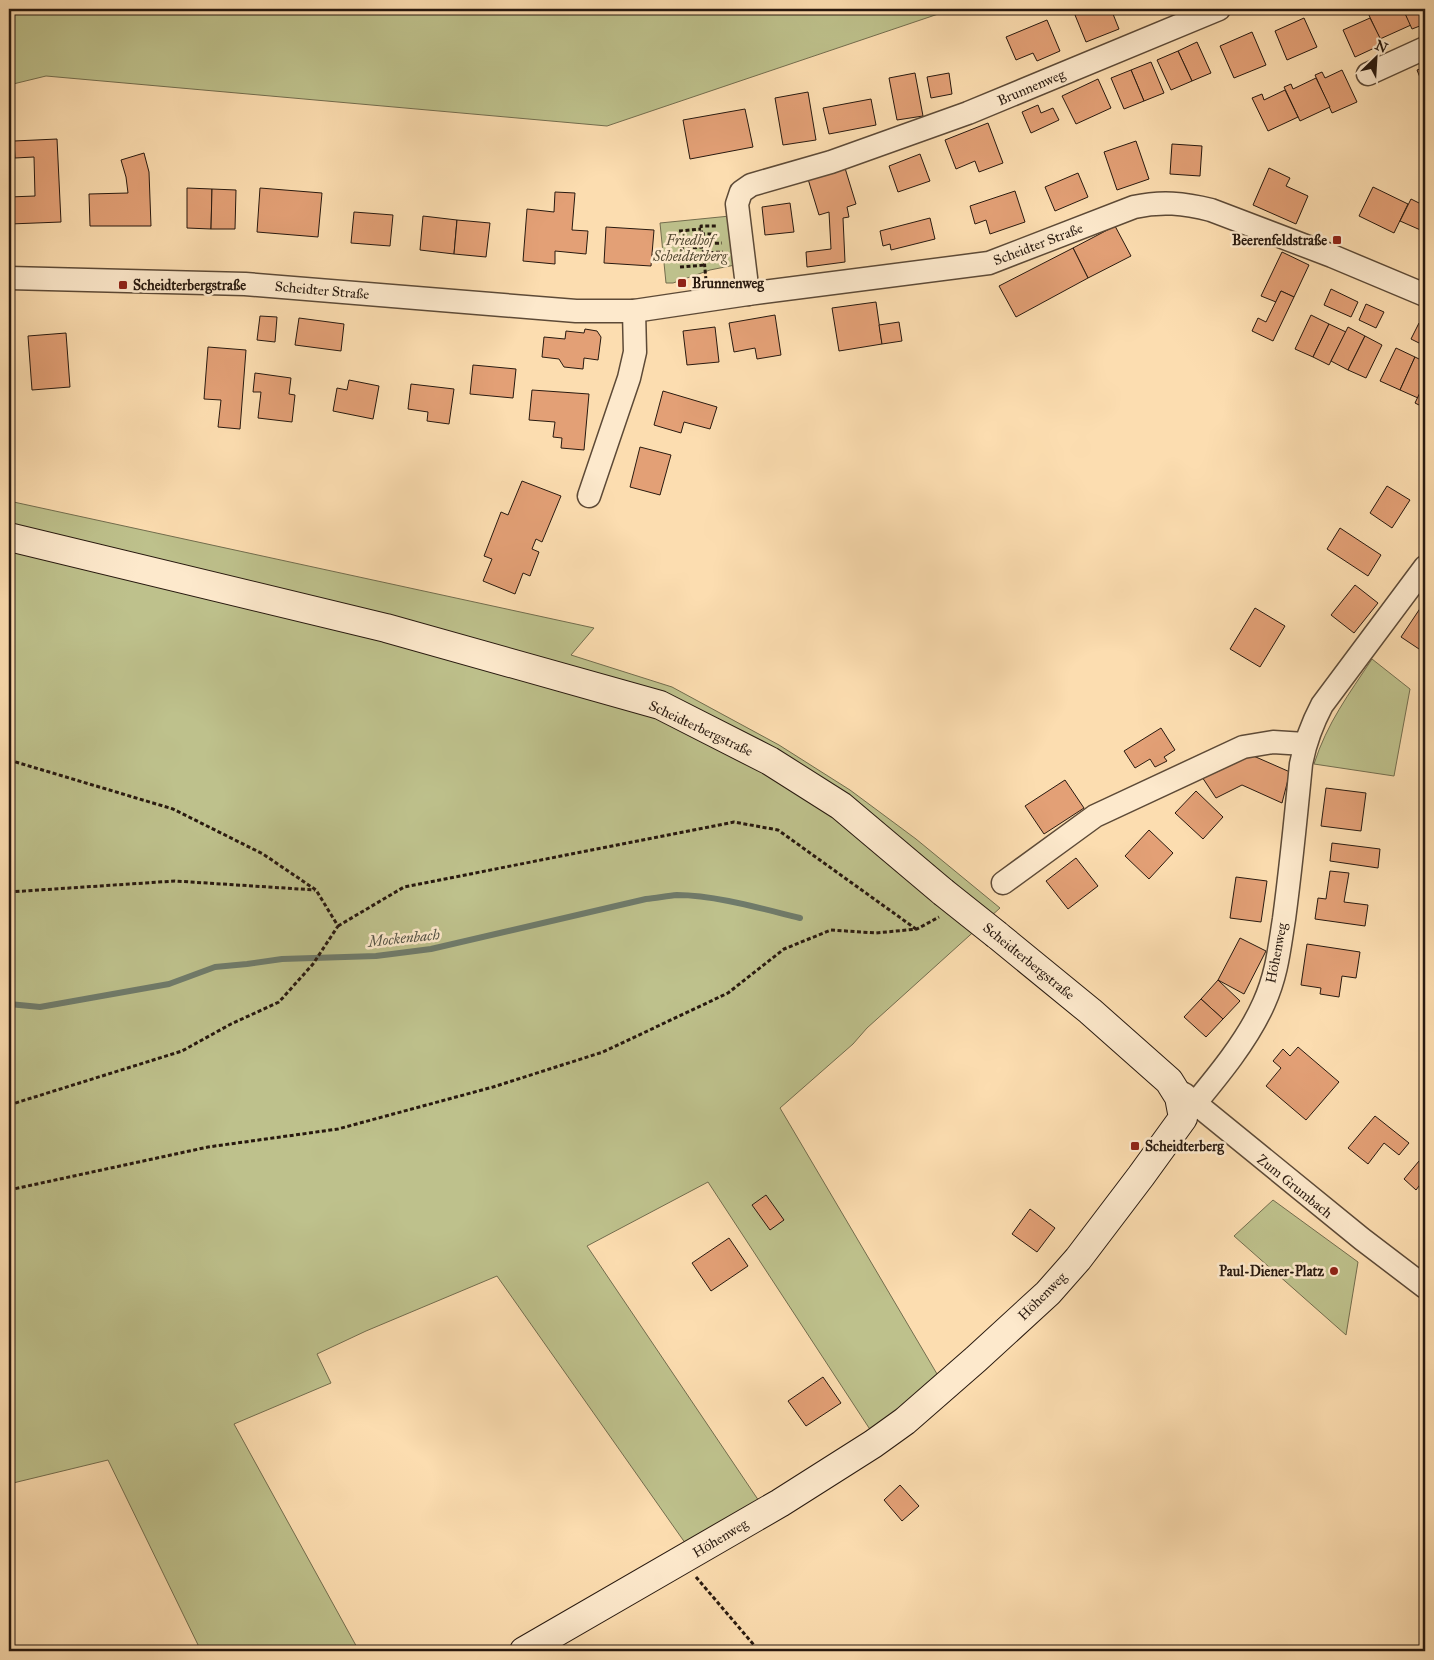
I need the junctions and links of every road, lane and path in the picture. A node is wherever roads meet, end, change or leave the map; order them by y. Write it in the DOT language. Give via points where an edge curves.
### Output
graph roads {
  1 [pos="1219,9"];
  2 [pos="1425,48"];
  3 [pos="1368,74"];
  4 [pos="719,226"];
  5 [pos="701,229"];
  6 [pos="679,231"];
  7 [pos="720,234"];
  8 [pos="702,236"];
  9 [pos="679,240"];
  10 [pos="722,243"];
  11 [pos="703,246"];
  12 [pos="680,249"];
  13 [pos="723,252"];
  14 [pos="703,254"];
  15 [pos="680,258"];
  16 [pos="724,260"];
  17 [pos="704,263"];
  18 [pos="680,267"];
  19 [pos="705,272"];
  20 [pos="9,278"];
  21 [pos="748,294"];
  22 [pos="1425,295"];
  23 [pos="634,311"];
  24 [pos="589,496"];
  25 [pos="9,537"];
  26 [pos="1425,567"];
  27 [pos="1305,744"];
  28 [pos="9,760"];
  29 [pos="1003,883"];
  30 [pos="316,890"];
  31 [pos="9,892"];
  32 [pos="943,903"];
  33 [pos="338,926"];
  34 [pos="917,929"];
  35 [pos="9,1105"];
  36 [pos="1189,1111"];
  37 [pos="9,1190"];
  38 [pos="1425,1287"];
  39 [pos="682,1560"];
  40 [pos="524,1651"];
  41 [pos="759,1651"];
  1 -- 21 [label="street, Brunnenweg" via="968,113 831,162 751,185 741,192 737,204"];
  2 -- 3 [label="street"];
  4 -- 5 [label="path" via="700,226"];
  5 -- 6 [label="path"];
  5 -- 8 [label="path"];
  7 -- 8 [label="path"];
  8 -- 9 [label="path"];
  8 -- 11 [label="path"];
  10 -- 11 [label="path"];
  11 -- 12 [label="path"];
  11 -- 14 [label="path"];
  13 -- 14 [label="path"];
  14 -- 15 [label="path"];
  14 -- 17 [label="path"];
  16 -- 17 [label="path"];
  17 -- 18 [label="path"];
  17 -- 19 [label="path"];
  20 -- 23 [label="street, Scheidter Straße" via="245,284 576,311"];
  21 -- 22 [label="street, Scheidter Straße" via="989,263 1134,207 1172,203 1211,210"];
  21 -- 23 [label="street, Scheidter Straße"];
  23 -- 24 [label="street" via="635,352 629,378"];
  25 -- 32 [label="street, Scheidterbergstraße" via="386,628 660,705 770,761 841,806"];
  26 -- 27 [label="street, Höhenweg" via="1322,704"];
  27 -- 29 [label="street" via="1273,742 1243,747 1095,816"];
  27 -- 36 [label="street, Höhenweg" via="1275,974 1255,1021"];
  28 -- 30 [label="path" via="173,809 263,854"];
  30 -- 31 [label="path" via="175,882"];
  30 -- 33 [label="path"];
  32 -- 34 [label="path"];
  32 -- 36 [label="street, Scheidterbergstraße, bridge" via="997,935 1090,1011 1169,1081"];
  33 -- 34 [label="path" via="404,887 734,822 778,830"];
  33 -- 35 [label="path" via="313,964 279,1002 182,1051"];
  34 -- 37 [label="path" via="876,933 831,930 784,949 728,993 603,1052 493,1087 338,1129 208,1147"];
  36 -- 38 [label="street, Zum Grumbach"];
  36 -- 39 [label="street, Höhenweg" via="1078,1260 1048,1293 940,1391 873,1444"];
  39 -- 40 [label="street, Höhenweg"];
  39 -- 41 [label="path"];
}
